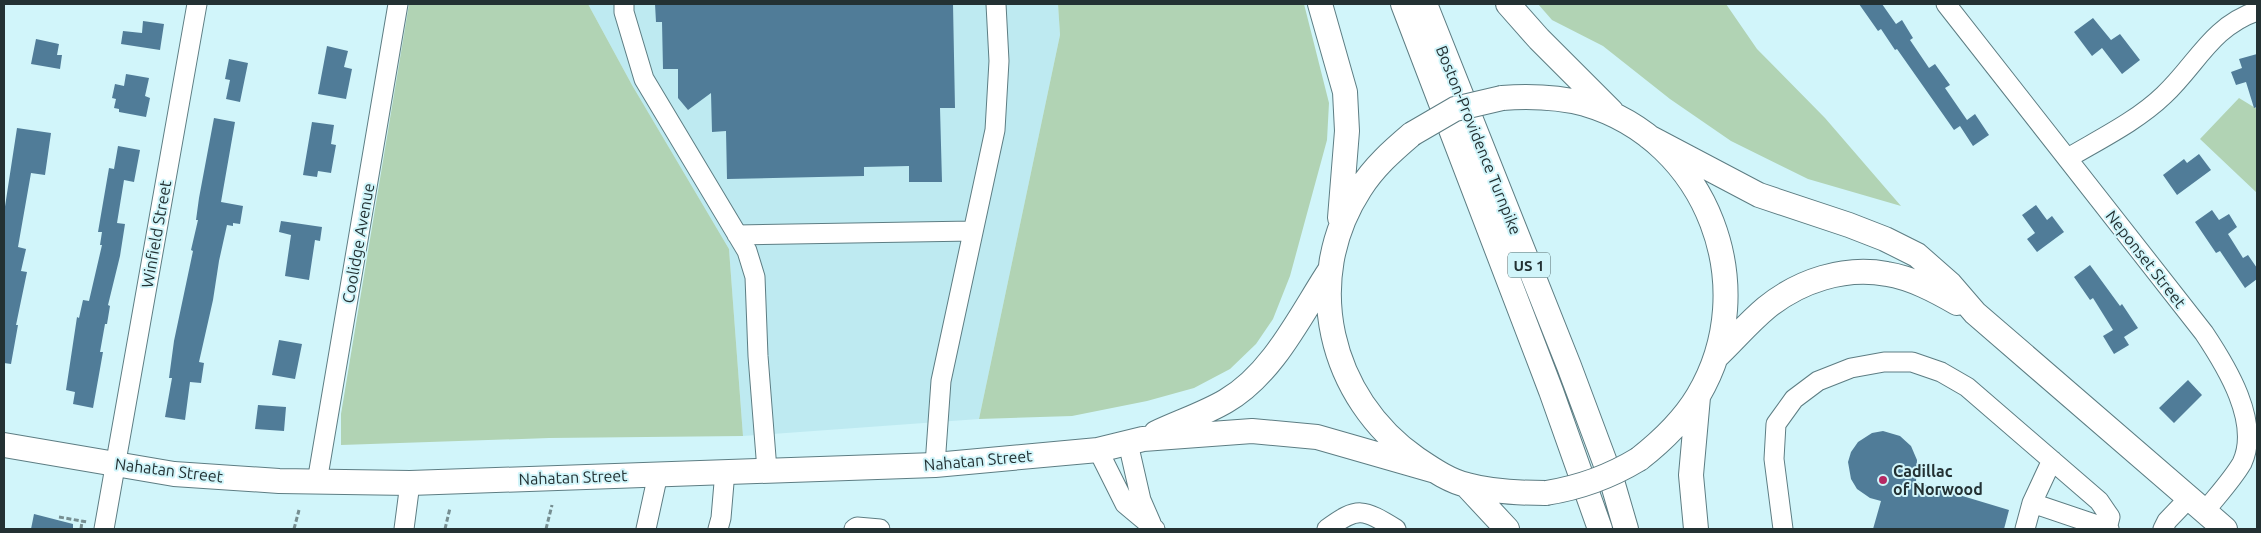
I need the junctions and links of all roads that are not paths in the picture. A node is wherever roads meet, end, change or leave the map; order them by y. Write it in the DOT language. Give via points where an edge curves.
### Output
graph roads {
  1 [pos="197,4"];
  2 [pos="398,4"];
  3 [pos="624,4"];
  4 [pos="996,4"];
  5 [pos="1320,4"];
  6 [pos="1403,4"];
  7 [pos="1425,4"];
  8 [pos="1508,4"];
  9 [pos="1946,4"];
  10 [pos="2257,11"];
  11 [pos="1617,117"];
  12 [pos="1649,137"];
  13 [pos="2068,158"];
  14 [pos="973,231"];
  15 [pos="737,235"];
  16 [pos="1338,235"];
  17 [pos="1330,270"];
  18 [pos="1975,313"];
  19 [pos="1716,356"];
  20 [pos="1698,397"];
  21 [pos="1136,441"];
  22 [pos="4,445"];
  23 [pos="1098,450"];
  24 [pos="2052,460"];
  25 [pos="116,464"];
  26 [pos="935,465"];
  27 [pos="767,470"];
  28 [pos="1432,470"];
  29 [pos="725,471"];
  30 [pos="658,474"];
  31 [pos="317,482"];
  32 [pos="410,483"];
  33 [pos="1466,485"];
  34 [pos="2032,503"];
  35 [pos="2197,504"];
  36 [pos="1154,528"];
  37 [pos="104,529"];
  38 [pos="404,529"];
  39 [pos="646,529"];
  40 [pos="718,529"];
  41 [pos="854,529"];
  42 [pos="880,529"];
  43 [pos="1326,529"];
  44 [pos="1396,529"];
  45 [pos="1507,529"];
  46 [pos="1600,529"];
  47 [pos="1626,529"];
  48 [pos="1696,529"];
  49 [pos="1783,529"];
  50 [pos="2025,529"];
  51 [pos="2108,529"];
  52 [pos="2163,529"];
  53 [pos="2225,529"];
  1 -- 25 [label="street, Winfield Street"];
  2 -- 31 [label="street, Coolidge Avenue"];
  3 -- 15 [label="street" via="644,79"];
  4 -- 14 [label="street" via="999,61 995,130"];
  5 -- 16 [label="main road" via="1346,106 1347,131"];
  6 -- 46 [label="main road, Boston-Providence Turnpike / US 1" via="1538,356"];
  7 -- 47 [label="main road, Boston-Providence Turnpike / US 1" via="1569,366 1612,481"];
  8 -- 11 [label="main road"];
  9 -- 13 [label="street, Neponset Street"];
  10 -- 13 [label="street" via="2222,30 2164,95 2144,111"];
  11 -- 12 [label="main road"];
  11 -- 16 [label="main road, bridge" via="1583,104 1522,96 1455,109 1412,134 1385,157 1350,206"];
  12 -- 18 [label="main road" via="1759,195 1849,225 1917,255 1950,284"];
  12 -- 19 [label="main road" via="1671,156 1696,188 1720,243 1727,294"];
  13 -- 35 [label="street, Neponset Street" via="2204,333 2225,364 2241,397 2248,420 2249,441 2243,462"];
  14 -- 15 [label="street"];
  14 -- 26 [label="street" via="941,381"];
  15 -- 27 [label="street" via="747,251 755,278"];
  16 -- 17 [label="main road"];
  17 -- 21 [label="main road, Nahatan Street" via="1276,356 1256,379 1227,400"];
  17 -- 28 [label="main road" via="1329,306 1335,344 1345,373 1372,420 1397,445"];
  18 -- 19 [label="main road" via="1934,290 1887,274 1851,272 1820,277 1766,308"];
  18 -- 35 [label="main road"];
  19 -- 20 [label="main road"];
  20 -- 33 [label="main road, bridge" via="1660,442 1622,469 1564,490 1546,492 1521,493"];
  20 -- 48 [label="main road" via="1691,475"];
  21 -- 23 [label="main road, Nahatan Street"];
  21 -- 28 [label="main road, Nahatan Street" via="1252,431 1288,433 1333,441"];
  21 -- 36 [label="street" via="1141,500"];
  22 -- 25 [label="main road, Nahatan Street"];
  23 -- 26 [label="main road, Nahatan Street"];
  23 -- 36 [label="street" via="1125,504"];
  24 -- 34 [label="street"];
  24 -- 49 [label="street" via="1967,387 1941,372 1912,362 1884,362 1851,368 1818,381 1794,399 1776,424 1774,459"];
  24 -- 51 [label="street" via="2099,501 2110,517"];
  25 -- 31 [label="main road, Nahatan Street" via="174,474"];
  25 -- 37 [label="street, Winfield Street"];
  26 -- 27 [label="main road, Nahatan Street"];
  27 -- 29 [label="main road, Nahatan Street"];
  28 -- 33 [label="main road"];
  29 -- 30 [label="main road, Nahatan Street"];
  29 -- 40 [label="street"];
  30 -- 32 [label="main road, Nahatan Street"];
  30 -- 39 [label="street"];
  31 -- 32 [label="main road, Nahatan Street"];
  32 -- 38 [label="street"];
  33 -- 45 [label="main road"];
  34 -- 50 [label="street"];
  34 -- 51 [label="street"];
  35 -- 52 [label="street, Neponset Street" via="2167,521"];
  35 -- 53 [label="main road"];
  41 -- 42 [label="street"];
  43 -- 44 [label="street" via="1347,514 1365,512"];
}
